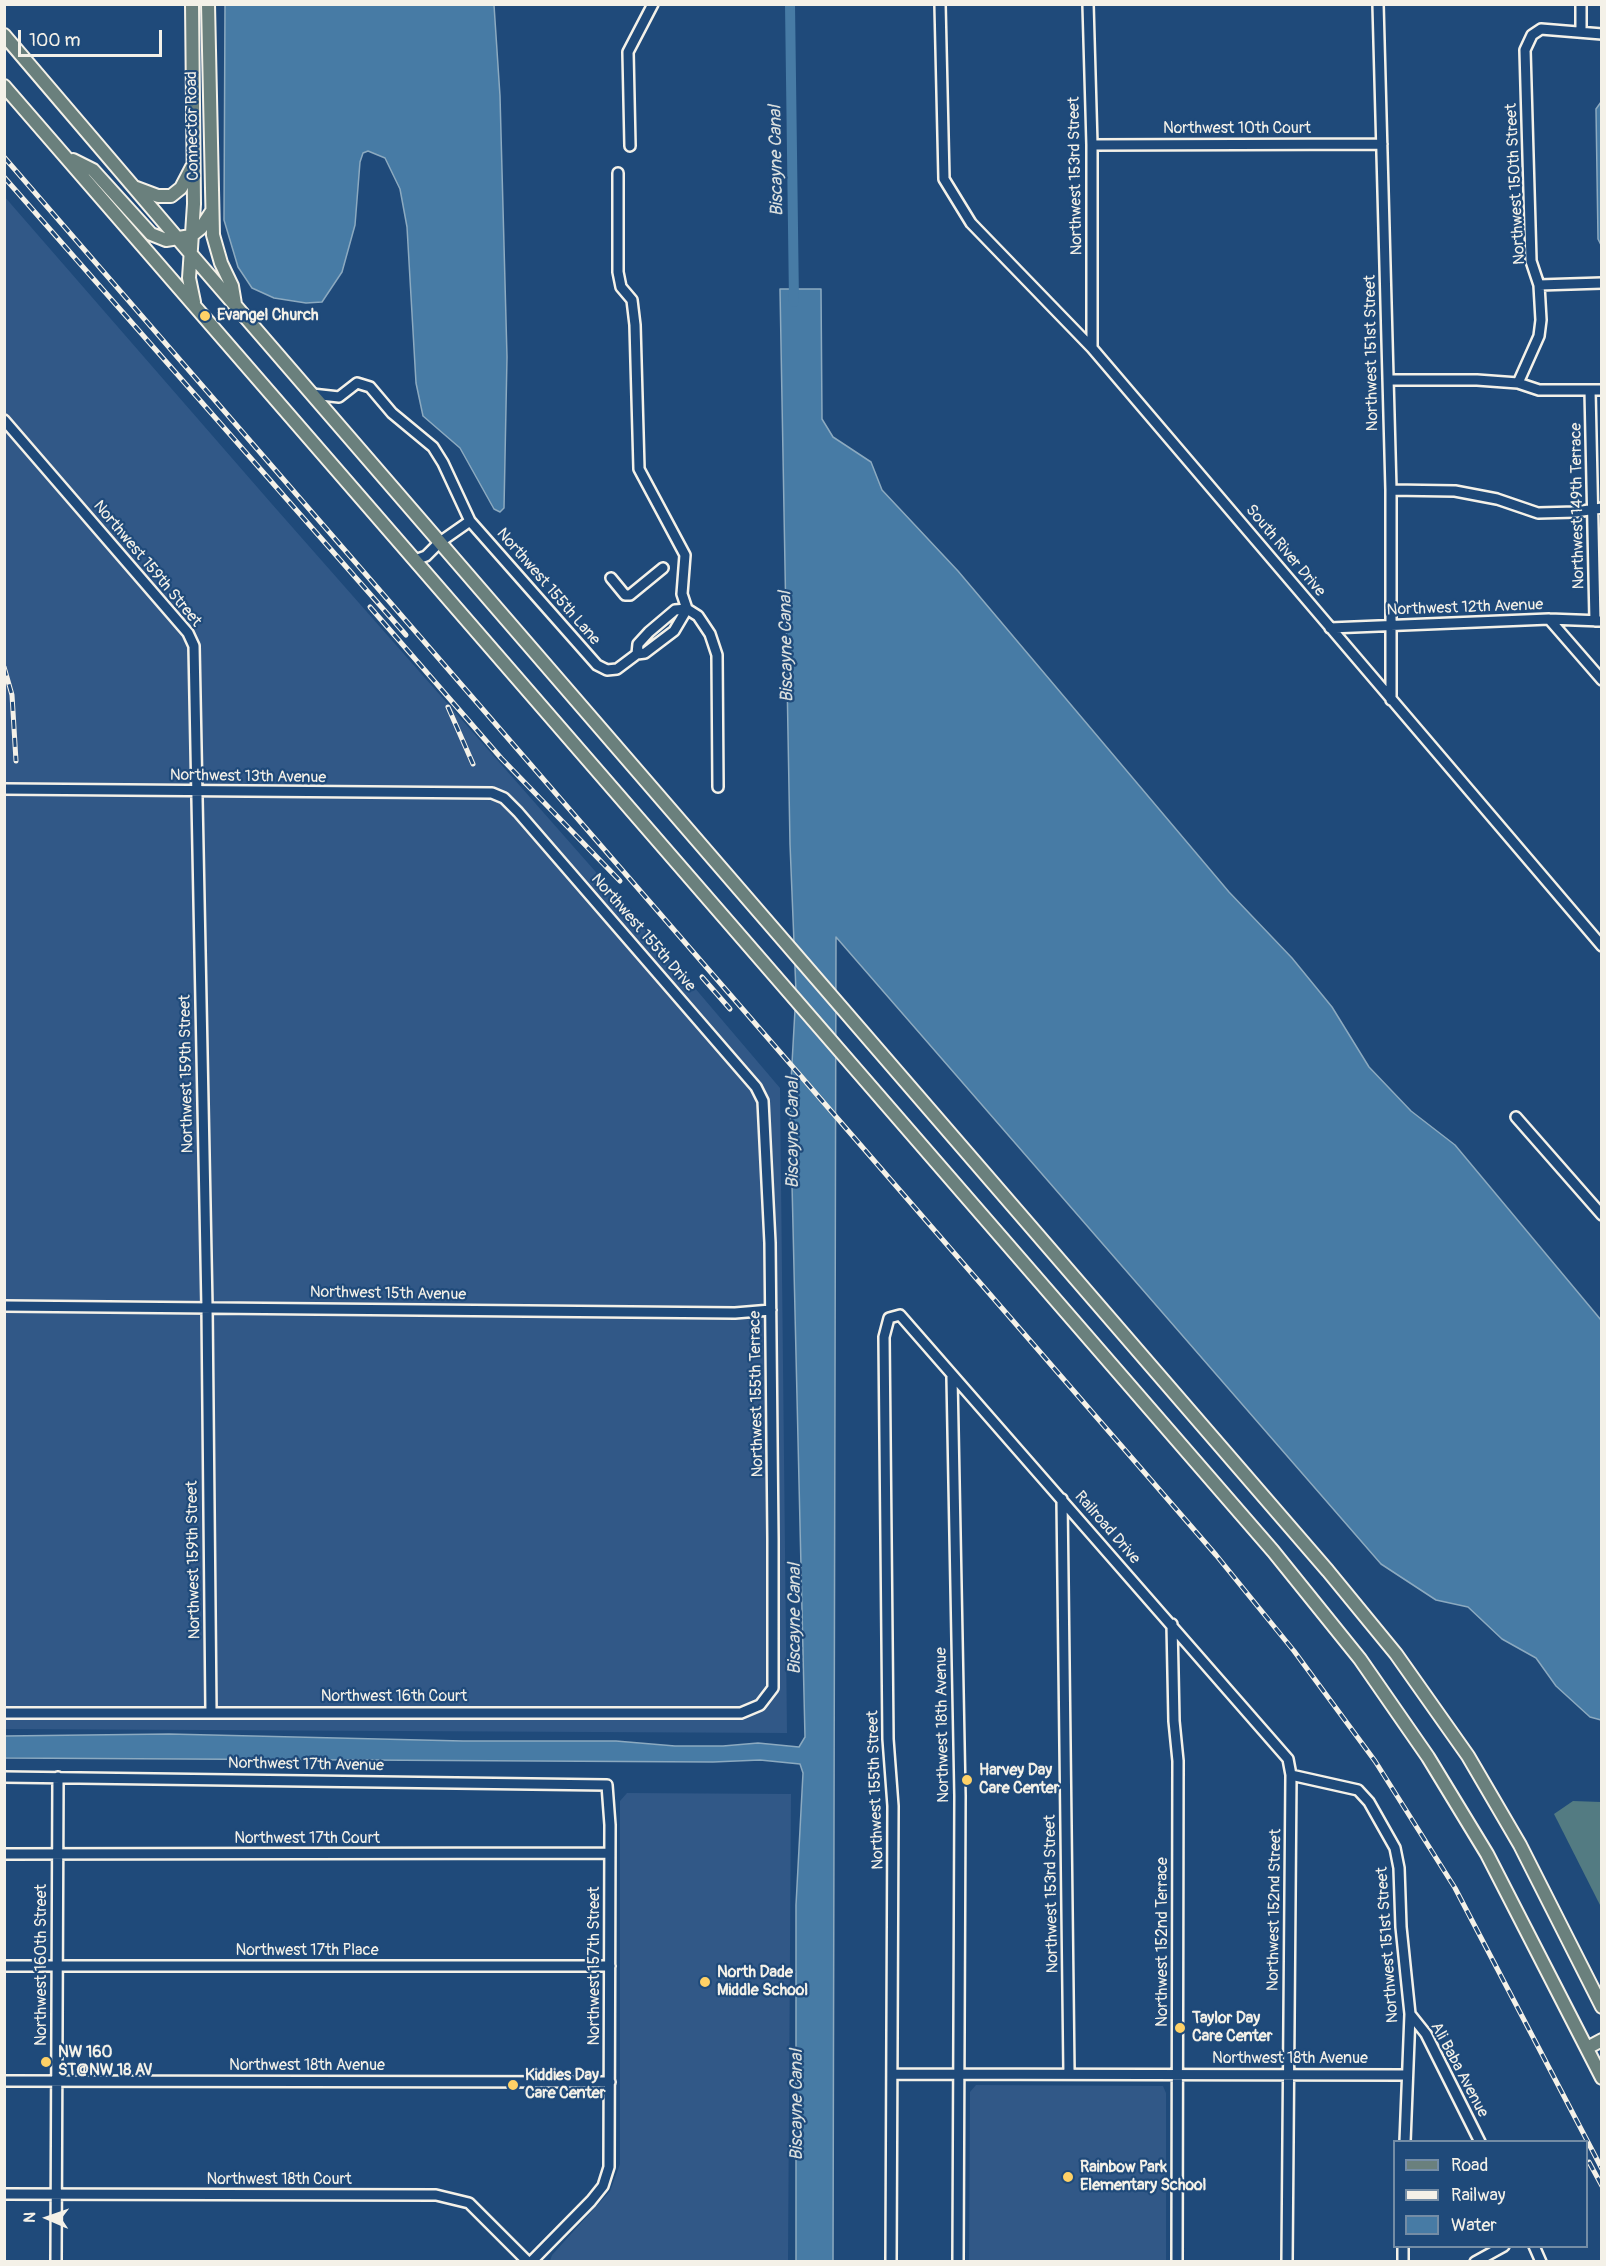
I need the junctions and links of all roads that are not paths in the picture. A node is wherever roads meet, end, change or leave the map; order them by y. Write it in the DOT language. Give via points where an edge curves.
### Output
graph roads {
  1 [pos="653,4"];
  2 [pos="940,4"];
  3 [pos="1088,4"];
  4 [pos="1378,4"];
  5 [pos="1581,4"];
  6 [pos="192,7"];
  7 [pos="208,7"];
  8 [pos="1581,32"];
  9 [pos="1602,34"];
  10 [pos="4,35"];
  11 [pos="4,86"];
  12 [pos="1382,144"];
  13 [pos="1092,145"];
  14 [pos="630,146"];
  15 [pos="66,157"];
  16 [pos="193,166"];
  17 [pos="618,173"];
  18 [pos="134,187"];
  19 [pos="212,211"];
  20 [pos="185,238"];
  21 [pos="190,254"];
  22 [pos="1602,283"];
  23 [pos="1539,285"];
  24 [pos="194,304"];
  25 [pos="235,305"];
  26 [pos="1092,348"];
  27 [pos="1388,380"];
  28 [pos="1518,383"];
  29 [pos="1590,390"];
  30 [pos="1602,390"];
  31 [pos="312,394"];
  32 [pos="4,420"];
  33 [pos="1390,490"];
  34 [pos="1598,508"];
  35 [pos="470,521"];
  36 [pos="440,542"];
  37 [pos="415,560"];
  38 [pos="663,568"];
  39 [pos="611,578"];
  40 [pos="687,609"];
  41 [pos="1549,619"];
  42 [pos="1598,621"];
  43 [pos="1392,625"];
  44 [pos="1330,628"];
  45 [pos="637,654"];
  46 [pos="1602,680"];
  47 [pos="1390,700"];
  48 [pos="718,787"];
  49 [pos="4,789"];
  50 [pos="197,791"];
  51 [pos="492,793"];
  52 [pos="1602,946"];
  53 [pos="763,1101"];
  54 [pos="1516,1117"];
  55 [pos="1602,1215"];
  56 [pos="4,1306"];
  57 [pos="207,1307"];
  58 [pos="771,1310"];
  59 [pos="889,1318"];
  60 [pos="952,1377"];
  61 [pos="1062,1499"];
  62 [pos="1172,1624"];
  63 [pos="773,1688"];
  64 [pos="211,1712"];
  65 [pos="4,1713"];
  66 [pos="1291,1775"];
  67 [pos="4,1777"];
  68 [pos="58,1777"];
  69 [pos="607,1785"];
  70 [pos="609,1853"];
  71 [pos="4,1854"];
  72 [pos="57,1854"];
  73 [pos="4,1966"];
  74 [pos="610,1966"];
  75 [pos="57,1967"];
  76 [pos="1602,2007"];
  77 [pos="1410,2014"];
  78 [pos="1602,2040"];
  79 [pos="1587,2048"];
  80 [pos="959,2073"];
  81 [pos="1069,2073"];
  82 [pos="892,2074"];
  83 [pos="1177,2074"];
  84 [pos="1288,2074"];
  85 [pos="1406,2075"];
  86 [pos="1602,2078"];
  87 [pos="4,2081"];
  88 [pos="57,2081"];
  89 [pos="610,2082"];
  90 [pos="1405,2140"];
  91 [pos="1479,2140"];
  92 [pos="4,2194"];
  93 [pos="56,2194"];
  94 [pos="1502,2248"];
  95 [pos="1534,2248"];
  96 [pos="56,2262"];
  97 [pos="529,2262"];
  98 [pos="891,2262"];
  99 [pos="958,2262"];
  100 [pos="1177,2262"];
  101 [pos="1287,2262"];
  102 [pos="1475,2262"];
  103 [pos="1541,2262"];
  1 -- 14 [label="street" via="628,52"];
  2 -- 26 [label="street, South River Drive" via="944,179 971,223"];
  3 -- 13 [label="street, Northwest 153rd Street"];
  4 -- 12 [label="street, Northwest 151st Street"];
  5 -- 8 [label="street"];
  6 -- 7 [label="street"];
  6 -- 16 [label="main road, Connector Road"];
  7 -- 19 [label="main road, Connector Road"];
  8 -- 9 [label="street"];
  8 -- 23 [label="street, Northwest 150th Street" via="1541,29 1532,35 1525,50 1531,261"];
  10 -- 18 [label="main road"];
  11 -- 15 [label="main road"];
  12 -- 13 [label="street, Northwest 10th Court"];
  12 -- 27 [label="street, Northwest 151st Street"];
  13 -- 26 [label="street, Northwest 153rd Street"];
  15 -- 20 [label="main road" via="93,170 151,234 166,240"];
  15 -- 24 [label="main road"];
  16 -- 18 [label="main road" via="181,188 171,196 158,196"];
  16 -- 20 [label="main road, Connector Road"];
  17 -- 40 [label="street" via="618,272 621,287 632,300 635,325 639,469 685,555 682,594"];
  18 -- 20 [label="main road"];
  19 -- 20 [label="main road" via="201,228"];
  19 -- 25 [label="main road, Connector Road" via="213,235"];
  20 -- 21 [label="main road, Connector Road"];
  21 -- 24 [label="main road, Connector Road"];
  21 -- 25 [label="main road"];
  22 -- 23 [label="street"];
  23 -- 28 [label="street, Northwest 150th Street" via="1539,336"];
  24 -- 37 [label="main road"];
  25 -- 31 [label="main road"];
  26 -- 44 [label="street, South River Drive"];
  27 -- 28 [label="street"];
  27 -- 33 [label="street, Northwest 151st Street"];
  28 -- 29 [label="street" via="1539,390"];
  29 -- 30 [label="street"];
  29 -- 34 [label="street, Northwest 149th Terrace"];
  31 -- 35 [label="street, Northwest 155th Lane" via="339,397 357,383 370,387 392,413 433,447"];
  31 -- 36 [label="main road"];
  32 -- 50 [label="street, Northwest 159th Street" via="188,633 194,646"];
  33 -- 34 [label="street" via="1455,491 1497,499 1538,513"];
  33 -- 43 [label="street, Northwest 151st Street"];
  34 -- 42 [label="street, Northwest 149th Terrace"];
  35 -- 36 [label="street"];
  35 -- 45 [label="street, Northwest 155th Lane" via="597,665 616,669"];
  36 -- 37 [label="street" via="426,556"];
  36 -- 76 [label="main road" via="1396,1654 1468,1756 1520,1845"];
  37 -- 79 [label="main road" via="1273,1551 1360,1659 1428,1757 1488,1854"];
  38 -- 39 [label="street" via="630,595 625,595"];
  40 -- 45 [label="street, Northwest 155th Lane" via="674,631 645,653"];
  40 -- 45 [label="street, Northwest 155th Lane" via="675,610 650,632 638,644"];
  40 -- 48 [label="street" via="698,616 710,634 717,656"];
  41 -- 42 [label="street, Northwest 12th Avenue"];
  41 -- 43 [label="street, Northwest 12th Avenue"];
  41 -- 46 [label="street"];
  43 -- 44 [label="street, Northwest 12th Avenue"];
  43 -- 47 [label="street, Northwest 151st Street"];
  44 -- 47 [label="street, South River Drive"];
  47 -- 52 [label="street, South River Drive"];
  49 -- 50 [label="street, Northwest 13th Avenue"];
  50 -- 51 [label="street, Northwest 13th Avenue"];
  50 -- 57 [label="street, Northwest 159th Street"];
  51 -- 53 [label="street, Northwest 155th Drive" via="504,798 518,812 756,1087"];
  53 -- 58 [label="street, Northwest 155th Terrace"];
  54 -- 55 [label="street"];
  56 -- 57 [label="street, Northwest 15th Avenue"];
  57 -- 58 [label="street, Northwest 15th Avenue" via="735,1313"];
  57 -- 64 [label="street, Northwest 159th Street"];
  58 -- 63 [label="street, Northwest 155th Terrace"];
  59 -- 60 [label="street, Railroad Drive" via="900,1315 911,1325"];
  59 -- 82 [label="street, Northwest 155th Street" via="884,1337 888,1739 893,1806"];
  60 -- 61 [label="street, Railroad Drive"];
  60 -- 80 [label="street, Northwest 18th Avenue" via="960,1796"];
  61 -- 62 [label="street, Railroad Drive"];
  61 -- 81 [label="street, Northwest 153rd Street"];
  62 -- 66 [label="street, Railroad Drive" via="1288,1760"];
  62 -- 83 [label="street, Northwest 152nd Terrace" via="1178,1761"];
  63 -- 64 [label="street, Northwest 16th Court" via="760,1705 741,1713"];
  64 -- 65 [label="street, Northwest 16th Court"];
  66 -- 77 [label="street, Northwest 151st Street" via="1358,1790 1395,1848"];
  66 -- 84 [label="street, Northwest 152nd Street"];
  67 -- 68 [label="street, Northwest 17th Avenue"];
  68 -- 69 [label="street, Northwest 17th Avenue"];
  68 -- 72 [label="street, Northwest 160th Street"];
  69 -- 70 [label="street, Northwest 157th Street"];
  70 -- 72 [label="street, Northwest 17th Court"];
  70 -- 74 [label="street, Northwest 157th Street"];
  71 -- 72 [label="street, Northwest 17th Court"];
  72 -- 75 [label="street, Northwest 160th Street"];
  73 -- 75 [label="street, Northwest 17th Place"];
  74 -- 75 [label="street, Northwest 17th Place"];
  74 -- 89 [label="street, Northwest 157th Street"];
  75 -- 88 [label="street, Northwest 160th Street"];
  77 -- 85 [label="street, Northwest 151st Street"];
  77 -- 91 [label="street, Ali Baba Avenue" via="1426,2034"];
  78 -- 79 [label="main road"];
  79 -- 86 [label="main road"];
  80 -- 81 [label="street, Northwest 18th Avenue"];
  80 -- 82 [label="street, Northwest 18th Avenue"];
  80 -- 99 [label="street, Northwest 18th Avenue"];
  81 -- 83 [label="street, Northwest 18th Avenue"];
  82 -- 98 [label="street, Northwest 155th Street"];
  83 -- 84 [label="street, Northwest 18th Avenue"];
  83 -- 100 [label="street, Northwest 152nd Terrace"];
  84 -- 85 [label="street, Northwest 18th Avenue"];
  84 -- 101 [label="street, Northwest 152nd Street"];
  85 -- 90 [label="street, Northwest 151st Street"];
  87 -- 88 [label="street, Northwest 18th Avenue"];
  88 -- 89 [label="street, Northwest 18th Avenue"];
  88 -- 93 [label="street, Northwest 160th Street"];
  89 -- 97 [label="street, Northwest 157th Street" via="609,2167 603,2186"];
  92 -- 93 [label="street, Northwest 18th Court"];
  93 -- 96 [label="street, Northwest 160th Street"];
  93 -- 97 [label="street, Northwest 18th Court" via="436,2195 469,2203"];
  94 -- 102 [label="street"];
  95 -- 103 [label="street"];
}
